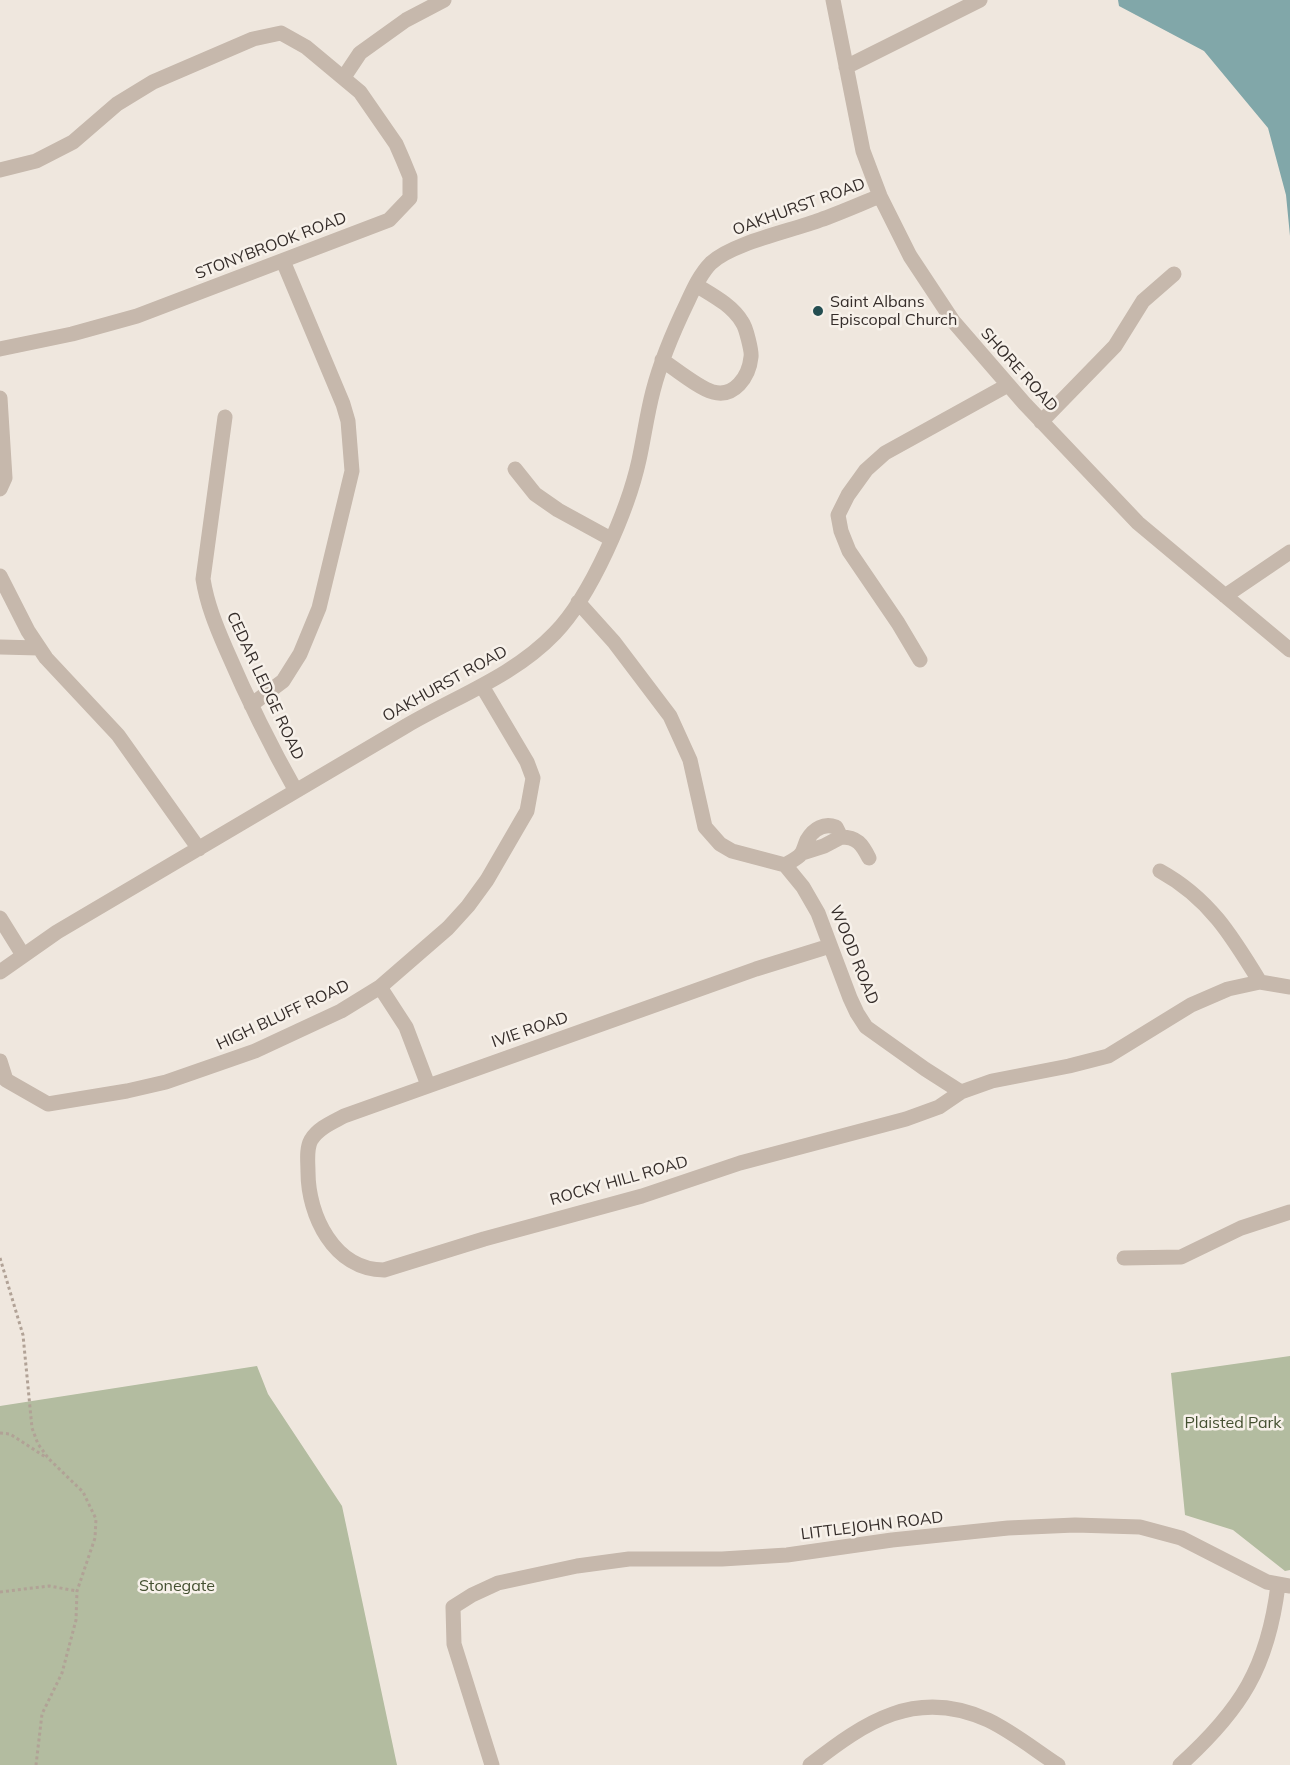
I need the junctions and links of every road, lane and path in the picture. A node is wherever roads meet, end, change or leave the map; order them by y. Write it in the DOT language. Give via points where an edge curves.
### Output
graph roads {
  1 [pos="444,0"];
  2 [pos="833,0"];
  3 [pos="980,0"];
  4 [pos="846,67"];
  5 [pos="344,77"];
  6 [pos="0,170"];
  7 [pos="880,196"];
  8 [pos="283,261"];
  9 [pos="1174,274"];
  10 [pos="696,285"];
  11 [pos="0,349"];
  12 [pos="662,360"];
  13 [pos="1008,385"];
  14 [pos="0,398"];
  15 [pos="225,417"];
  16 [pos="1041,422"];
  17 [pos="515,469"];
  18 [pos="0,489"];
  19 [pos="611,539"];
  20 [pos="1290,552"];
  21 [pos="0,576"];
  22 [pos="1225,596"];
  23 [pos="578,602"];
  24 [pos="0,646"];
  25 [pos="39,648"];
  26 [pos="1290,650"];
  27 [pos="920,660"];
  28 [pos="482,686"];
  29 [pos="251,705"];
  30 [pos="296,791"];
  31 [pos="199,849"];
  32 [pos="869,858"];
  33 [pos="785,865"];
  34 [pos="1160,871"];
  35 [pos="0,918"];
  36 [pos="830,946"];
  37 [pos="22,955"];
  38 [pos="0,972"];
  39 [pos="1260,982"];
  40 [pos="380,987"];
  41 [pos="1290,987"];
  42 [pos="0,1061"];
  43 [pos="428,1085"];
  44 [pos="961,1092"];
  45 [pos="311,1205"];
  46 [pos="1290,1212"];
  47 [pos="0,1258"];
  48 [pos="1124,1258"];
  49 [pos="0,1432"];
  50 [pos="49,1459"];
  51 [pos="1284,1586"];
  52 [pos="77,1591"];
  53 [pos="0,1592"];
  54 [pos="36,1765"];
  55 [pos="492,1765"];
  56 [pos="810,1765"];
  57 [pos="1058,1765"];
  58 [pos="1180,1765"];
  1 -- 5 [label="street" via="406,20 360,53"];
  2 -- 4 [label="street, SHORE ROAD"];
  3 -- 4 [label="street"];
  4 -- 7 [label="street, SHORE ROAD" via="863,151"];
  5 -- 6 [label="street, STONYBROOK ROAD" via="281,33 254,39 153,82 49,156"];
  5 -- 8 [label="street, STONYBROOK ROAD" via="360,92 396,144 410,177 411,198 389,220"];
  7 -- 10 [label="street, OAKHURST ROAD" via="734,249 711,263"];
  7 -- 13 [label="street, SHORE ROAD" via="936,296"];
  8 -- 11 [label="street, STONYBROOK ROAD" via="137,316"];
  8 -- 29 [label="street" via="343,404 352,471 308,639 283,681"];
  9 -- 16 [label="street" via="1143,301 1115,346"];
  10 -- 12 [label="street, OAKHURST ROAD"];
  10 -- 12 [label="street" via="743,322 752,356 747,373 738,386 725,394 711,392"];
  12 -- 19 [label="street, OAKHURST ROAD" via="639,462"];
  13 -- 16 [label="street, SHORE ROAD"];
  13 -- 27 [label="street" via="885,453 866,470 838,515 849,551"];
  14 -- 18 [label="street" via="5,478"];
  15 -- 29 [label="street, CEDAR LEDGE ROAD" via="203,579 212,615"];
  16 -- 22 [label="street, SHORE ROAD" via="1138,523"];
  17 -- 19 [label="street" via="535,494"];
  19 -- 23 [label="street, OAKHURST ROAD"];
  20 -- 22 [label="street"];
  21 -- 25 [label="street"];
  22 -- 26 [label="street, SHORE ROAD"];
  23 -- 28 [label="street, OAKHURST ROAD" via="542,647"];
  23 -- 33 [label="street" via="670,716 690,760 705,827 732,851"];
  24 -- 25 [label="street"];
  25 -- 31 [label="street" via="118,735"];
  28 -- 30 [label="street, OAKHURST ROAD" via="431,711"];
  28 -- 40 [label="street, HIGH BLUFF ROAD" via="527,762 532,778 527,811 468,906"];
  29 -- 30 [label="street, CEDAR LEDGE ROAD"];
  30 -- 31 [label="street, OAKHURST ROAD"];
  31 -- 37 [label="street, OAKHURST ROAD"];
  32 -- 33 [label="street" via="854,838 841,837 836,827 829,825 814,831 802,853"];
  33 -- 36 [label="street, WOOD ROAD" via="818,913"];
  34 -- 39 [label="street" via="1204,902 1233,937"];
  35 -- 37 [label="street"];
  36 -- 43 [label="street, IVIE ROAD"];
  36 -- 44 [label="street, WOOD ROAD" via="866,1027"];
  37 -- 38 [label="street, OAKHURST ROAD"];
  39 -- 41 [label="street"];
  39 -- 44 [label="street" via="1191,1005 1108,1056 992,1081"];
  40 -- 42 [label="street, HIGH BLUFF ROAD" via="341,1011 255,1051 196,1073 127,1091 48,1104 6,1080"];
  40 -- 43 [label="street" via="406,1027"];
  43 -- 45 [label="street, IVIE ROAD" via="344,1116 318,1132 308,1149"];
  44 -- 45 [label="street, ROCKY HILL ROAD" via="939,1107 906,1119 740,1163 642,1196 384,1270 372,1270 344,1255 320,1227"];
  46 -- 48 [label="street" via="1241,1228 1181,1257"];
  47 -- 50 [label="path" via="23,1335 32,1428"];
  49 -- 50 [label="path" via="10,1434"];
  50 -- 52 [label="path" via="83,1492 96,1519 95,1538"];
  51 -- 55 [label="street, LITTLEJOHN ROAD" via="1253,1576 1181,1538 1140,1527 1075,1525 892,1540 787,1555 629,1559 577,1566 498,1584 453,1607 453,1644"];
  51 -- 58 [label="street" via="1258,1670 1222,1724"];
  52 -- 53 [label="path" via="49,1586"];
  52 -- 54 [label="path" via="76,1620 62,1673 42,1714"];
  56 -- 57 [label="street" via="872,1722 923,1707 949,1709 987,1720"];
}
